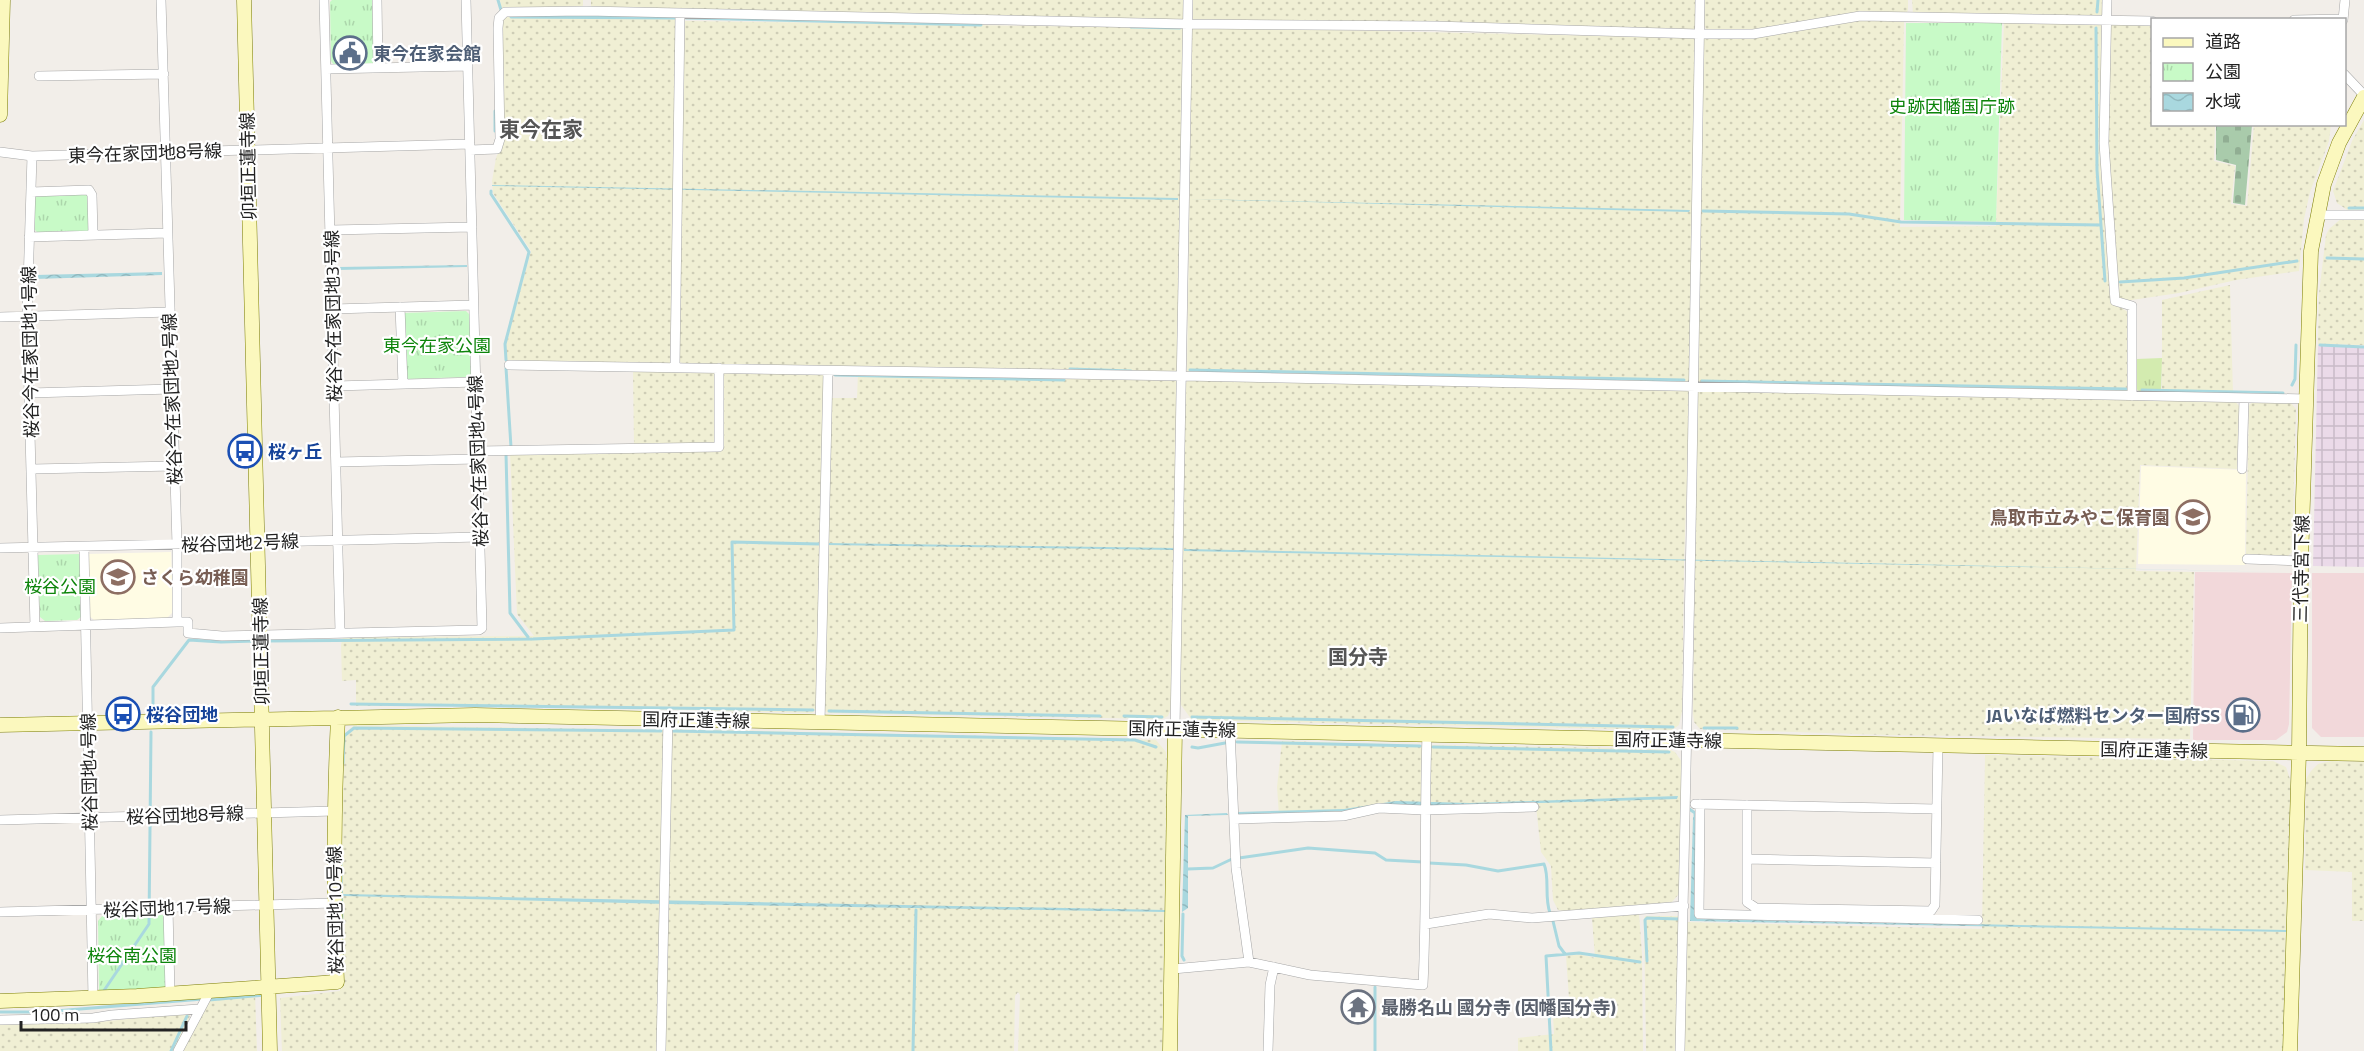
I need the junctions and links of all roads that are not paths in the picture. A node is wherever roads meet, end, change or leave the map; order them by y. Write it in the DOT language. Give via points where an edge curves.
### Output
graph roads {
  1 [pos="3,0"];
  2 [pos="161,0"];
  3 [pos="244,0"];
  4 [pos="324,0"];
  5 [pos="376,0"];
  6 [pos="466,0"];
  7 [pos="586,0"];
  8 [pos="1188,0"];
  9 [pos="1700,0"];
  10 [pos="2107,0"];
  11 [pos="2345,0"];
  12 [pos="586,11"];
  13 [pos="680,14"];
  14 [pos="2343,18"];
  15 [pos="2106,21"];
  16 [pos="2151,21"];
  17 [pos="1188,24"];
  18 [pos="1699,34"];
  19 [pos="468,66"];
  20 [pos="378,68"];
  21 [pos="326,69"];
  22 [pos="164,74"];
  23 [pos="39,76"];
  24 [pos="2346,76"];
  25 [pos="2364,96"];
  26 [pos="0,115"];
  27 [pos="328,147"];
  28 [pos="470,147"];
  29 [pos="247,150"];
  30 [pos="166,151"];
  31 [pos="0,152"];
  32 [pos="32,156"];
  33 [pos="31,192"];
  34 [pos="2318,215"];
  35 [pos="2364,215"];
  36 [pos="472,227"];
  37 [pos="331,230"];
  38 [pos="167,233"];
  39 [pos="93,235"];
  40 [pos="29,237"];
  41 [pos="473,306"];
  42 [pos="400,308"];
  43 [pos="333,309"];
  44 [pos="170,312"];
  45 [pos="0,317"];
  46 [pos="27,317"];
  47 [pos="509,365"];
  48 [pos="675,366"];
  49 [pos="719,368"];
  50 [pos="828,371"];
  51 [pos="1183,376"];
  52 [pos="476,382"];
  53 [pos="403,384"];
  54 [pos="335,386"];
  55 [pos="1693,386"];
  56 [pos="172,389"];
  57 [pos="30,393"];
  58 [pos="2132,396"];
  59 [pos="2244,399"];
  60 [pos="2306,399"];
  61 [pos="478,455"];
  62 [pos="336,462"];
  63 [pos="174,466"];
  64 [pos="32,469"];
  65 [pos="2242,469"];
  66 [pos="480,537"];
  67 [pos="338,540"];
  68 [pos="258,543"];
  69 [pos="177,545"];
  70 [pos="34,547"];
  71 [pos="84,547"];
  72 [pos="0,548"];
  73 [pos="2247,559"];
  74 [pos="2301,561"];
  75 [pos="177,622"];
  76 [pos="86,625"];
  77 [pos="35,627"];
  78 [pos="0,628"];
  79 [pos="340,632"];
  80 [pos="260,635"];
  81 [pos="338,717"];
  82 [pos="262,719"];
  83 [pos="668,719"];
  84 [pos="88,723"];
  85 [pos="820,723"];
  86 [pos="0,725"];
  87 [pos="1175,729"];
  88 [pos="1230,730"];
  89 [pos="1427,735"];
  90 [pos="1688,741"];
  91 [pos="1938,746"];
  92 [pos="2299,752"];
  93 [pos="2364,754"];
  94 [pos="1687,804"];
  95 [pos="1700,804"];
  96 [pos="1747,805"];
  97 [pos="1534,807"];
  98 [pos="1937,809"];
  99 [pos="1424,810"];
  100 [pos="334,811"];
  101 [pos="263,812"];
  102 [pos="90,819"];
  103 [pos="1234,819"];
  104 [pos="0,820"];
  105 [pos="1747,860"];
  106 [pos="1936,863"];
  107 [pos="334,903"];
  108 [pos="266,905"];
  109 [pos="1684,906"];
  110 [pos="168,908"];
  111 [pos="92,910"];
  112 [pos="0,912"];
  113 [pos="1978,920"];
  114 [pos="1426,924"];
  115 [pos="1248,962"];
  116 [pos="1274,967"];
  117 [pos="1173,969"];
  118 [pos="267,987"];
  119 [pos="210,990"];
  120 [pos="170,993"];
  121 [pos="93,998"];
  122 [pos="0,1001"];
  123 [pos="199,1009"];
  124 [pos="0,1020"];
  125 [pos="178,1051"];
  126 [pos="270,1051"];
  127 [pos="661,1051"];
  128 [pos="1170,1051"];
  129 [pos="1268,1051"];
  130 [pos="1680,1051"];
  131 [pos="2290,1051"];
  1 -- 26 [label="main road"];
  2 -- 22 [label="street, 桜谷今在家団地2号線"];
  3 -- 29 [label="main road, 卯垣正蓮寺線"];
  4 -- 21 [label="street, 桜谷今在家団地3号線"];
  5 -- 20 [label="street"];
  6 -- 19 [label="street, 桜谷今在家団地4号線"];
  7 -- 12 [label="street"];
  8 -- 17 [label="street"];
  9 -- 18 [label="street"];
  10 -- 15 [label="street"];
  11 -- 14 [label="street"];
  12 -- 13 [label="street"];
  12 -- 28 [label="street, 東今在家団地8号線" via="505,12 499,18 500,139 497,149"];
  13 -- 17 [label="street"];
  13 -- 48 [label="street"];
  15 -- 16 [label="street"];
  15 -- 18 [label="street" via="1860,16 1753,34"];
  15 -- 58 [label="street" via="2104,143 2115,301 2132,306"];
  17 -- 18 [label="street"];
  17 -- 51 [label="street"];
  18 -- 55 [label="street"];
  19 -- 20 [label="street"];
  19 -- 28 [label="street, 桜谷今在家団地4号線"];
  20 -- 21 [label="street"];
  21 -- 27 [label="street, 桜谷今在家団地3号線"];
  22 -- 23 [label="street"];
  22 -- 30 [label="street, 桜谷今在家団地2号線"];
  24 -- 25 [label="street"];
  25 -- 34 [label="main road, 三代寺宮下線" via="2339,143"];
  27 -- 28 [label="street, 東今在家団地8号線"];
  27 -- 29 [label="street, 東今在家団地8号線"];
  27 -- 37 [label="street, 桜谷今在家団地3号線"];
  28 -- 36 [label="street, 桜谷今在家団地4号線"];
  29 -- 30 [label="street, 東今在家団地8号線"];
  29 -- 68 [label="main road, 卯垣正蓮寺線"];
  30 -- 32 [label="street, 東今在家団地8号線"];
  30 -- 38 [label="street, 桜谷今在家団地2号線"];
  31 -- 32 [label="street, 東今在家団地8号線"];
  32 -- 33 [label="street, 桜谷今在家団地1号線"];
  33 -- 39 [label="street" via="89,190"];
  33 -- 40 [label="street, 桜谷今在家団地1号線"];
  34 -- 35 [label="street"];
  34 -- 60 [label="main road, 三代寺宮下線" via="2311,251"];
  36 -- 37 [label="street"];
  36 -- 41 [label="street, 桜谷今在家団地4号線"];
  37 -- 43 [label="street, 桜谷今在家団地3号線"];
  38 -- 39 [label="street"];
  38 -- 44 [label="street, 桜谷今在家団地2号線"];
  39 -- 40 [label="street"];
  40 -- 46 [label="street, 桜谷今在家団地1号線"];
  41 -- 42 [label="street"];
  41 -- 52 [label="street, 桜谷今在家団地4号線"];
  42 -- 43 [label="street"];
  42 -- 53 [label="street"];
  43 -- 54 [label="street, 桜谷今在家団地3号線"];
  44 -- 46 [label="street"];
  44 -- 56 [label="street, 桜谷今在家団地2号線"];
  45 -- 46 [label="street"];
  46 -- 57 [label="street, 桜谷今在家団地1号線"];
  47 -- 48 [label="street"];
  48 -- 49 [label="street"];
  49 -- 50 [label="street"];
  49 -- 61 [label="street" via="719,447"];
  50 -- 51 [label="street"];
  50 -- 85 [label="street"];
  51 -- 55 [label="street"];
  51 -- 87 [label="street"];
  52 -- 53 [label="street"];
  52 -- 61 [label="street, 桜谷今在家団地4号線"];
  53 -- 54 [label="street"];
  54 -- 62 [label="street, 桜谷今在家団地3号線"];
  55 -- 58 [label="street"];
  55 -- 90 [label="street"];
  56 -- 57 [label="street"];
  56 -- 63 [label="street, 桜谷今在家団地2号線"];
  57 -- 64 [label="street, 桜谷今在家団地1号線"];
  58 -- 59 [label="street"];
  59 -- 60 [label="street"];
  59 -- 65 [label="street"];
  60 -- 74 [label="main road, 三代寺宮下線"];
  61 -- 62 [label="street"];
  61 -- 66 [label="street, 桜谷今在家団地4号線"];
  62 -- 67 [label="street, 桜谷今在家団地3号線"];
  63 -- 64 [label="street"];
  63 -- 69 [label="street, 桜谷今在家団地2号線"];
  64 -- 70 [label="street, 桜谷今在家団地1号線"];
  66 -- 67 [label="street, 桜谷団地2号線"];
  66 -- 79 [label="street, 桜谷今在家団地4号線" via="482,628"];
  67 -- 68 [label="street, 桜谷団地2号線"];
  67 -- 79 [label="street, 桜谷今在家団地3号線"];
  68 -- 69 [label="street, 桜谷団地2号線"];
  68 -- 80 [label="main road, 卯垣正蓮寺線"];
  69 -- 71 [label="street, 桜谷団地2号線"];
  69 -- 75 [label="street, 桜谷今在家団地2号線"];
  70 -- 71 [label="street, 桜谷団地2号線"];
  70 -- 72 [label="street, 桜谷団地2号線"];
  70 -- 77 [label="street, 桜谷今在家団地1号線"];
  71 -- 76 [label="street, 桜谷団地4号線"];
  73 -- 74 [label="street"];
  74 -- 92 [label="main road, 三代寺宮下線"];
  75 -- 76 [label="street"];
  75 -- 80 [label="street, 桜谷今在家団地4号線" via="188,622 189,633"];
  76 -- 77 [label="street"];
  76 -- 84 [label="street, 桜谷団地4号線"];
  77 -- 78 [label="street"];
  79 -- 80 [label="street, 桜谷今在家団地4号線"];
  80 -- 82 [label="main road, 卯垣正蓮寺線"];
  81 -- 82 [label="main road, 国府正蓮寺線"];
  81 -- 83 [label="main road, 国府正蓮寺線"];
  81 -- 100 [label="main road, 桜谷団地10号線"];
  82 -- 84 [label="main road, 国府正蓮寺線"];
  82 -- 101 [label="main road, 卯垣正蓮寺線"];
  83 -- 85 [label="main road, 国府正蓮寺線"];
  83 -- 127 [label="street"];
  84 -- 86 [label="main road, 国府正蓮寺線"];
  84 -- 102 [label="street, 桜谷団地4号線"];
  85 -- 87 [label="main road, 国府正蓮寺線"];
  87 -- 88 [label="main road, 国府正蓮寺線"];
  87 -- 117 [label="main road"];
  88 -- 89 [label="main road, 国府正蓮寺線"];
  88 -- 103 [label="street"];
  89 -- 90 [label="main road, 国府正蓮寺線"];
  89 -- 99 [label="street"];
  90 -- 91 [label="main road, 国府正蓮寺線"];
  90 -- 94 [label="street"];
  91 -- 92 [label="main road, 国府正蓮寺線"];
  91 -- 98 [label="street"];
  92 -- 93 [label="main road, 国府正蓮寺線"];
  92 -- 131 [label="main road, 三代寺宮下線"];
  94 -- 95 [label="street"];
  94 -- 109 [label="street"];
  95 -- 96 [label="street"];
  95 -- 113 [label="street" via="1699,914"];
  96 -- 98 [label="street"];
  96 -- 105 [label="street"];
  97 -- 99 [label="street"];
  98 -- 106 [label="street"];
  99 -- 103 [label="street" via="1379,808 1343,816"];
  99 -- 114 [label="street"];
  100 -- 101 [label="street, 桜谷団地8号線"];
  100 -- 107 [label="main road, 桜谷団地10号線"];
  101 -- 102 [label="street, 桜谷団地8号線"];
  101 -- 108 [label="main road, 卯垣正蓮寺線"];
  102 -- 104 [label="street, 桜谷団地8号線"];
  102 -- 111 [label="street, 桜谷団地4号線"];
  103 -- 115 [label="street"];
  105 -- 106 [label="street"];
  105 -- 106 [label="street" via="1747,902 1756,908 1931,911 1935,904"];
  107 -- 108 [label="street, 桜谷団地17号線"];
  107 -- 118 [label="main road, 桜谷団地10号線" via="337,982"];
  108 -- 110 [label="street, 桜谷団地17号線"];
  108 -- 118 [label="main road, 卯垣正蓮寺線"];
  109 -- 114 [label="street" via="1532,918 1490,914"];
  109 -- 130 [label="street"];
  110 -- 111 [label="street, 桜谷団地17号線"];
  110 -- 120 [label="street"];
  111 -- 112 [label="street, 桜谷団地17号線"];
  111 -- 121 [label="street, 桜谷団地4号線"];
  114 -- 116 [label="street" via="1423,986 1310,975"];
  115 -- 116 [label="street"];
  115 -- 117 [label="street"];
  116 -- 129 [label="street"];
  117 -- 128 [label="main road"];
  118 -- 119 [label="main road, 桜谷団地10号線"];
  118 -- 126 [label="main road, 卯垣正蓮寺線"];
  119 -- 120 [label="main road, 桜谷団地10号線"];
  119 -- 123 [label="street"];
  120 -- 121 [label="main road, 桜谷団地10号線"];
  121 -- 122 [label="main road, 桜谷団地10号線"];
  123 -- 124 [label="street" via="93,1018"];
  123 -- 125 [label="street"];
}
